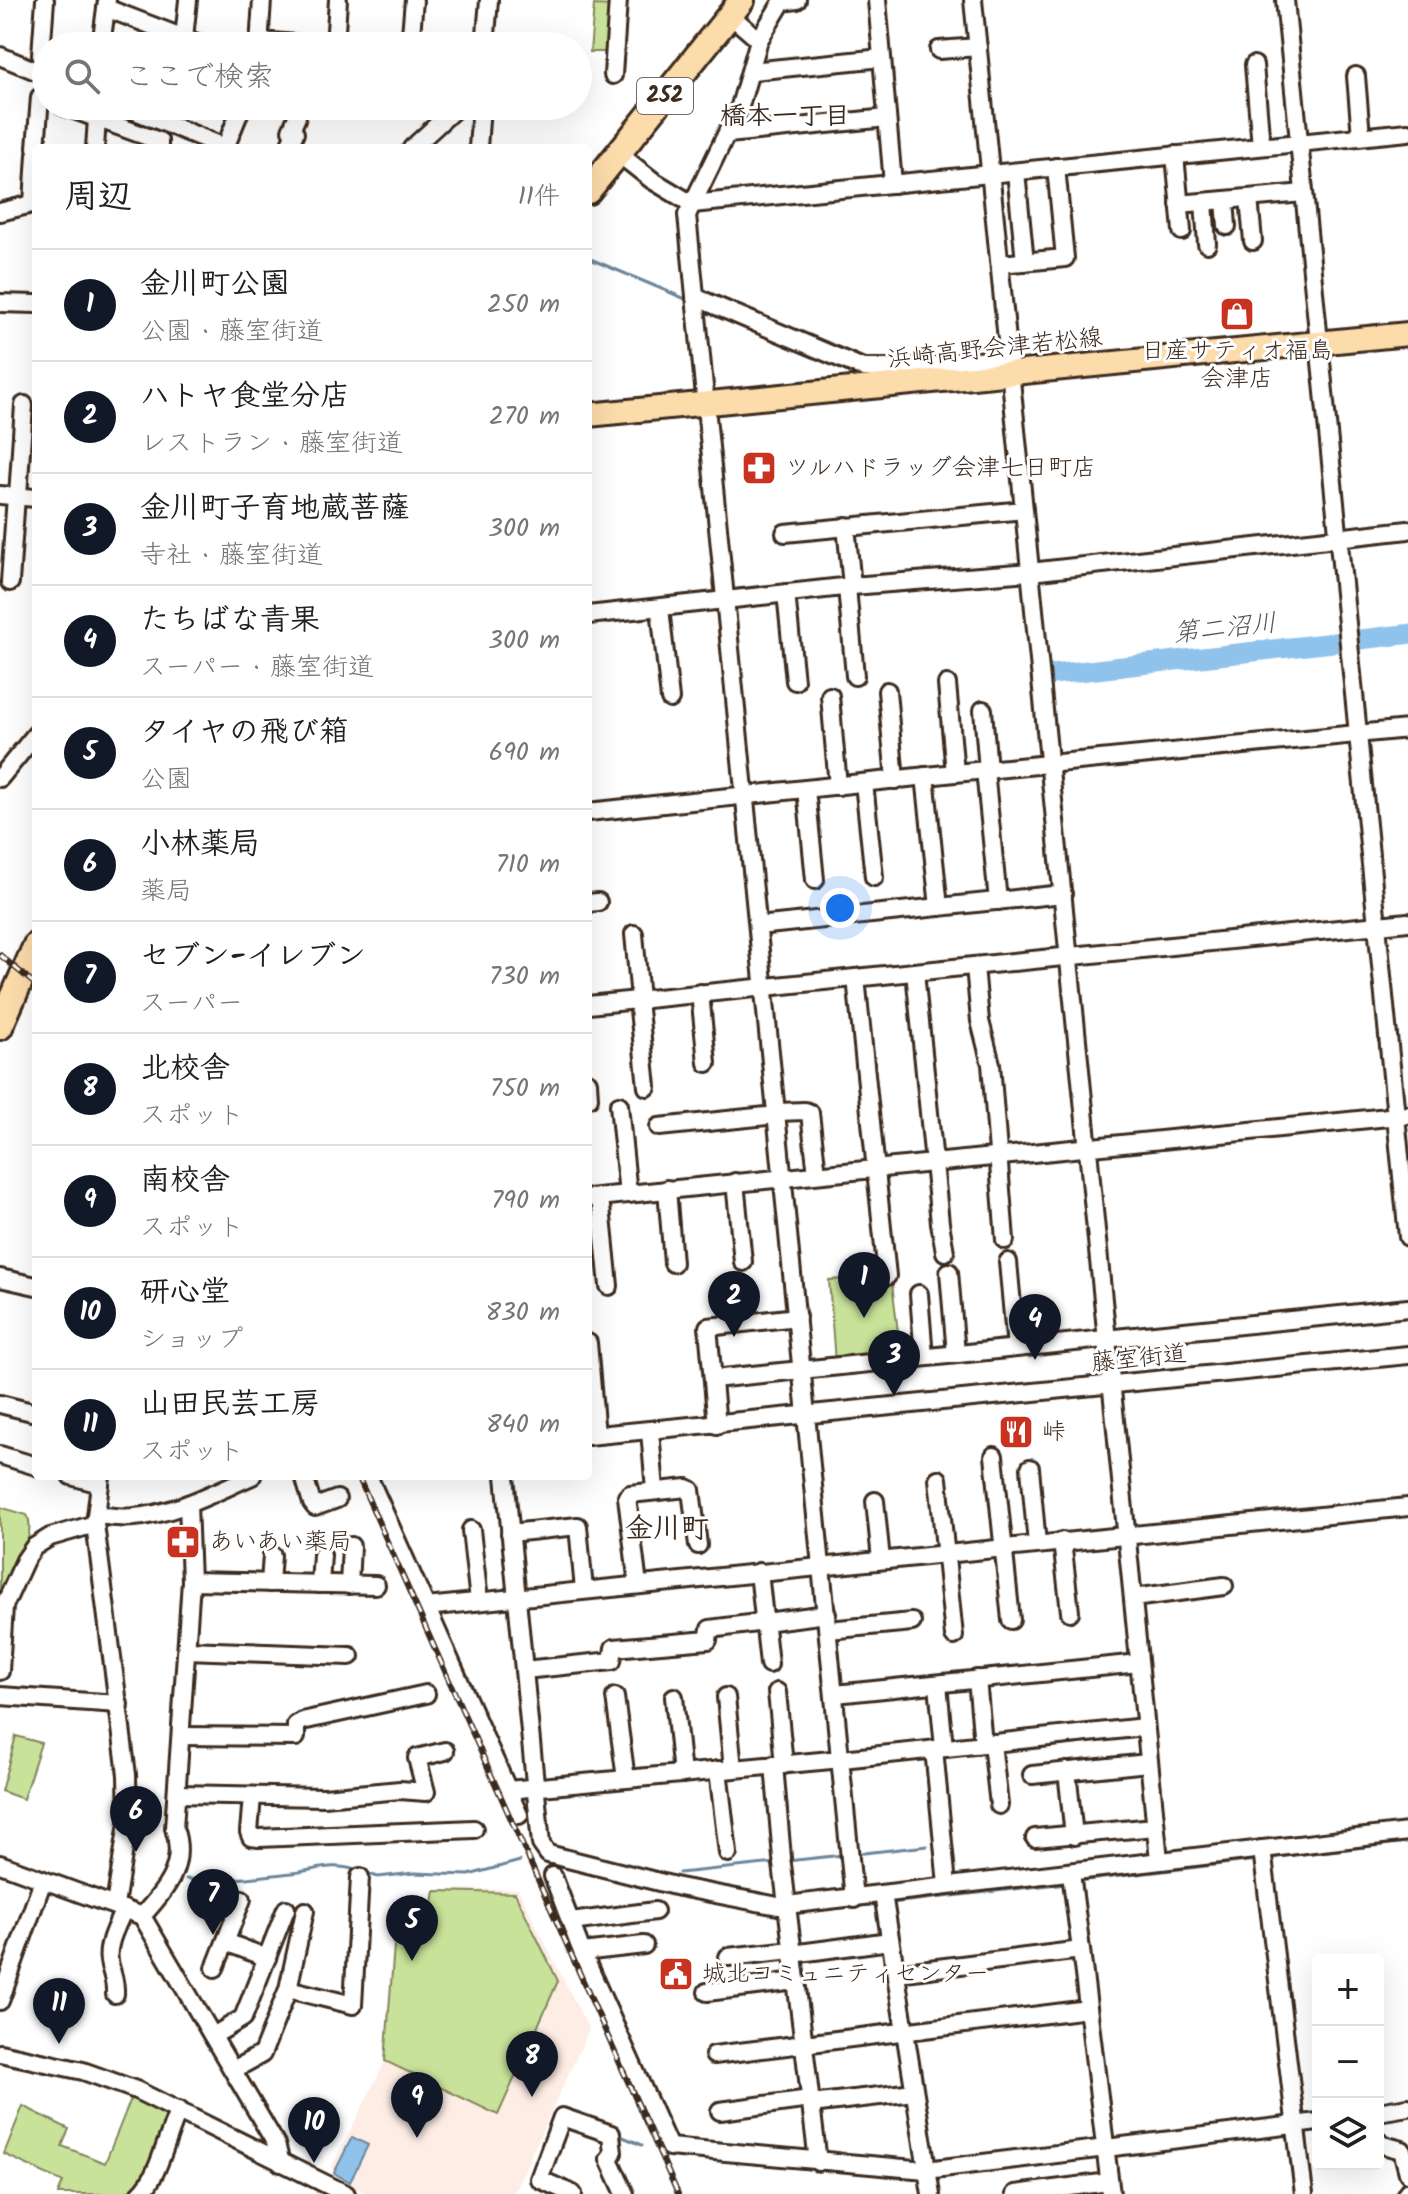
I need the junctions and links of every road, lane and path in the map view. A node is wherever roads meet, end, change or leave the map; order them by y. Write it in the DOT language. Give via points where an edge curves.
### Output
graph roads {
  1 [pos="45,0"];
  2 [pos="188,0"];
  3 [pos="262,0"];
  4 [pos="338,0"];
  5 [pos="414,0"];
  6 [pos="489,0"];
  7 [pos="618,0"];
  8 [pos="797,0"];
  9 [pos="877,0"];
  10 [pos="973,0"];
  11 [pos="1285,0"];
  12 [pos="106,4"];
  13 [pos="736,7"];
  14 [pos="43,32"];
  15 [pos="103,32"];
  16 [pos="170,32"];
  17 [pos="185,32"];
  18 [pos="260,32"];
  19 [pos="336,32"];
  20 [pos="411,32"];
  21 [pos="487,32"];
  22 [pos="759,40"];
  23 [pos="978,47"];
  24 [pos="939,50"];
  25 [pos="0,56"];
  26 [pos="882,58"];
  27 [pos="1254,65"];
  28 [pos="32,69"];
  29 [pos="752,71"];
  30 [pos="613,75"];
  31 [pos="1356,76"];
  32 [pos="887,118"];
  33 [pos="38,120"];
  34 [pos="97,120"];
  35 [pos="100,120"];
  36 [pos="157,120"];
  37 [pos="237,120"];
  38 [pos="296,120"];
  39 [pos="443,120"];
  40 [pos="480,120"];
  41 [pos="1408,132"];
  42 [pos="728,134"];
  43 [pos="1361,136"];
  44 [pos="1299,142"];
  45 [pos="36,144"];
  46 [pos="95,144"];
  47 [pos="159,144"];
  48 [pos="216,144"];
  49 [pos="228,144"];
  50 [pos="290,144"];
  51 [pos="416,144"];
  52 [pos="478,144"];
  53 [pos="1261,146"];
  54 [pos="619,154"];
  55 [pos="1175,155"];
  56 [pos="1056,167"];
  57 [pos="1016,172"];
  58 [pos="990,174"];
  59 [pos="893,184"];
  60 [pos="592,186"];
  61 [pos="1304,193"];
  62 [pos="1249,198"];
  63 [pos="1225,200"];
  64 [pos="1204,202"];
  65 [pos="32,204"];
  66 [pos="692,204"];
  67 [pos="1179,204"];
  68 [pos="0,212"];
  69 [pos="1227,226"];
  70 [pos="1182,231"];
  71 [pos="1253,241"];
  72 [pos="1207,244"];
  73 [pos="1025,262"];
  74 [pos="1000,264"];
  75 [pos="0,303"];
  76 [pos="32,304"];
  77 [pos="695,304"];
  78 [pos="1408,334"];
  79 [pos="1318,336"];
  80 [pos="1009,366"];
  81 [pos="706,404"];
  82 [pos="24,405"];
  83 [pos="592,415"];
  84 [pos="11,496"];
  85 [pos="32,498"];
  86 [pos="1024,510"];
  87 [pos="846,526"];
  88 [pos="1408,530"];
  89 [pos="785,533"];
  90 [pos="1338,537"];
  91 [pos="1030,572"];
  92 [pos="10,582"];
  93 [pos="849,587"];
  94 [pos="786,593"];
  95 [pos="725,601"];
  96 [pos="660,608"];
  97 [pos="592,615"];
  98 [pos="855,676"];
  99 [pos="795,681"];
  100 [pos="947,684"];
  101 [pos="887,691"];
  102 [pos="830,696"];
  103 [pos="670,699"];
  104 [pos="983,710"];
  105 [pos="1408,729"];
  106 [pos="1358,735"];
  107 [pos="32,739"];
  108 [pos="1050,764"];
  109 [pos="986,770"];
  110 [pos="955,773"];
  111 [pos="925,776"];
  112 [pos="0,778"];
  113 [pos="895,780"];
  114 [pos="864,783"];
  115 [pos="838,786"];
  116 [pos="806,789"];
  117 [pos="745,796"];
  118 [pos="592,812"];
  119 [pos="874,877"];
  120 [pos="815,880"];
  121 [pos="1063,894"];
  122 [pos="998,901"];
  123 [pos="939,907"];
  124 [pos="1408,922"];
  125 [pos="1377,925"];
  126 [pos="758,926"];
  127 [pos="634,934"];
  128 [pos="32,954"];
  129 [pos="1069,956"];
  130 [pos="975,966"];
  131 [pos="915,972"];
  132 [pos="856,978"];
  133 [pos="765,987"];
  134 [pos="700,993"];
  135 [pos="639,1000"];
  136 [pos="592,1005"];
  137 [pos="0,1027"];
  138 [pos="707,1063"];
  139 [pos="647,1087"];
  140 [pos="619,1105"];
  141 [pos="777,1114"];
  142 [pos="1402,1116"];
  143 [pos="659,1127"];
  144 [pos="1089,1148"];
  145 [pos="998,1157"];
  146 [pos="934,1163"];
  147 [pos="875,1169"];
  148 [pos="817,1174"];
  149 [pos="784,1178"];
  150 [pos="735,1182"];
  151 [pos="667,1189"];
  152 [pos="628,1194"];
  153 [pos="594,1197"];
  154 [pos="1408,1237"];
  155 [pos="1005,1240"];
  156 [pos="945,1252"];
  157 [pos="743,1262"];
  158 [pos="1008,1262"];
  159 [pos="673,1263"];
  160 [pos="949,1272"];
  161 [pos="887,1276"];
  162 [pos="0,1278"];
  163 [pos="32,1285"];
  164 [pos="609,1286"];
  165 [pos="919,1294"];
  166 [pos="1408,1308"];
  167 [pos="797,1317"];
  168 [pos="1107,1339"];
  169 [pos="1016,1348"];
  170 [pos="956,1354"];
  171 [pos="1408,1355"];
  172 [pos="924,1357"];
  173 [pos="803,1369"];
  174 [pos="713,1379"];
  175 [pos="1111,1386"];
  176 [pos="0,1404"];
  177 [pos="32,1412"];
  178 [pos="807,1416"];
  179 [pos="717,1425"];
  180 [pos="650,1431"];
  181 [pos="592,1436"];
  182 [pos="0,1455"];
  183 [pos="994,1456"];
  184 [pos="32,1465"];
  185 [pos="1030,1468"];
  186 [pos="938,1479"];
  187 [pos="101,1480"];
  188 [pos="232,1480"];
  189 [pos="305,1480"];
  190 [pos="370,1480"];
  191 [pos="505,1480"];
  192 [pos="655,1490"];
  193 [pos="337,1499"];
  194 [pos="875,1501"];
  195 [pos="188,1504"];
  196 [pos="1408,1507"];
  197 [pos="96,1519"];
  198 [pos="471,1530"];
  199 [pos="510,1533"];
  200 [pos="1127,1535"];
  201 [pos="1062,1541"];
  202 [pos="1037,1544"];
  203 [pos="698,1545"];
  204 [pos="351,1546"];
  205 [pos="1003,1547"];
  206 [pos="945,1553"];
  207 [pos="272,1555"];
  208 [pos="322,1555"];
  209 [pos="881,1560"];
  210 [pos="822,1566"];
  211 [pos="759,1572"];
  212 [pos="191,1581"];
  213 [pos="270,1583"];
  214 [pos="320,1584"];
  215 [pos="349,1585"];
  216 [pos="376,1585"];
  217 [pos="638,1585"];
  218 [pos="1224,1586"];
  219 [pos="584,1590"];
  220 [pos="516,1597"];
  221 [pos="1133,1598"];
  222 [pos="479,1601"];
  223 [pos="426,1607"];
  224 [pos="1070,1612"];
  225 [pos="1011,1620"];
  226 [pos="764,1621"];
  227 [pos="828,1622"];
  228 [pos="912,1622"];
  229 [pos="954,1636"];
  230 [pos="187,1650"];
  231 [pos="350,1656"];
  232 [pos="1139,1663"];
  233 [pos="769,1664"];
  234 [pos="524,1670"];
  235 [pos="0,1671"];
  236 [pos="977,1679"];
  237 [pos="938,1684"];
  238 [pos="777,1692"];
  239 [pos="426,1694"];
  240 [pos="835,1694"];
  241 [pos="0,1696"];
  242 [pos="615,1697"];
  243 [pos="674,1697"];
  244 [pos="726,1697"];
  245 [pos="119,1704"];
  246 [pos="1145,1727"];
  247 [pos="181,1736"];
  248 [pos="988,1743"];
  249 [pos="939,1749"];
  250 [pos="445,1751"];
  251 [pos="842,1759"];
  252 [pos="1148,1763"];
  253 [pos="779,1765"];
  254 [pos="726,1770"];
  255 [pos="1067,1771"];
  256 [pos="682,1774"];
  257 [pos="1032,1775"];
  258 [pos="626,1779"];
  259 [pos="536,1787"];
  260 [pos="508,1790"];
  261 [pos="177,1794"];
  262 [pos="252,1796"];
  263 [pos="999,1805"];
  264 [pos="519,1815"];
  265 [pos="1155,1827"];
  266 [pos="474,1829"];
  267 [pos="1408,1832"];
  268 [pos="1074,1836"];
  269 [pos="1035,1838"];
  270 [pos="728,1853"];
  271 [pos="1263,1857"];
  272 [pos="1159,1860"];
  273 [pos="0,1864"];
  274 [pos="553,1876"];
  275 [pos="360,1877"];
  276 [pos="1072,1879"];
  277 [pos="43,1880"];
  278 [pos="947,1885"];
  279 [pos="242,1899"];
  280 [pos="854,1899"];
  281 [pos="884,1903"];
  282 [pos="119,1907"];
  283 [pos="286,1909"];
  284 [pos="787,1910"];
  285 [pos="305,1911"];
  286 [pos="655,1911"];
  287 [pos="142,1916"];
  288 [pos="571,1922"];
  289 [pos="890,1941"];
  290 [pos="226,1942"];
  291 [pos="644,1945"];
  292 [pos="1081,1950"];
  293 [pos="582,1952"];
  294 [pos="792,1952"];
  295 [pos="728,1957"];
  296 [pos="267,1958"];
  297 [pos="215,1968"];
  298 [pos="897,1973"];
  299 [pos="796,1981"];
  300 [pos="288,1989"];
  301 [pos="707,1992"];
  302 [pos="115,1994"];
  303 [pos="0,2001"];
  304 [pos="1088,2009"];
  305 [pos="904,2032"];
  306 [pos="213,2036"];
  307 [pos="803,2045"];
  308 [pos="0,2053"];
  309 [pos="714,2055"];
  310 [pos="233,2070"];
  311 [pos="914,2092"];
  312 [pos="810,2102"];
  313 [pos="1408,2107"];
  314 [pos="179,2110"];
  315 [pos="720,2111"];
  316 [pos="1384,2111"];
  317 [pos="1312,2123"];
  318 [pos="1297,2125"];
  319 [pos="1384,2145"];
  320 [pos="1105,2148"];
  321 [pos="818,2162"];
  322 [pos="281,2163"];
  323 [pos="926,2170"];
  324 [pos="1408,2173"];
  325 [pos="1110,2188"];
  326 [pos="140,2194"];
  327 [pos="346,2194"];
  328 [pos="573,2194"];
  329 [pos="625,2194"];
  330 [pos="931,2194"];
  331 [pos="1015,2194"];
  332 [pos="1304,2194"];
  1 -- 14 [label="street"];
  2 -- 17 [label="street"];
  3 -- 18 [label="street"];
  4 -- 19 [label="street"];
  5 -- 20 [label="street"];
  6 -- 21 [label="street"];
  7 -- 30 [label="street"];
  8 -- 22 [label="street" via="782,2"];
  9 -- 26 [label="street"];
  10 -- 23 [label="street"];
  11 -- 44 [label="street"];
  12 -- 15 [label="street"];
  12 -- 16 [label="street"];
  13 -- 22 [label="street"];
  13 -- 54 [label="highway, 252"];
  22 -- 29 [label="street"];
  23 -- 24 [label="street"];
  23 -- 58 [label="street"];
  25 -- 28 [label="street"];
  26 -- 29 [label="street"];
  26 -- 32 [label="street"];
  27 -- 53 [label="street"];
  29 -- 42 [label="street"];
  31 -- 43 [label="street"];
  32 -- 42 [label="street"];
  32 -- 59 [label="street"];
  33 -- 45 [label="street"];
  34 -- 46 [label="street"];
  35 -- 47 [label="street"];
  36 -- 48 [label="street"];
  37 -- 49 [label="street"];
  38 -- 50 [label="street"];
  39 -- 51 [label="street"];
  40 -- 52 [label="street"];
  41 -- 43 [label="street"];
  42 -- 66 [label="street"];
  43 -- 44 [label="street"];
  44 -- 53 [label="street"];
  44 -- 61 [label="street"];
  53 -- 55 [label="street"];
  54 -- 60 [label="highway, 252"];
  54 -- 66 [label="street"];
  55 -- 56 [label="street"];
  55 -- 67 [label="street"];
  56 -- 57 [label="street"];
  56 -- 73 [label="street" via="1065,258"];
  57 -- 58 [label="street"];
  57 -- 73 [label="street"];
  58 -- 59 [label="street"];
  58 -- 74 [label="street"];
  59 -- 66 [label="street"];
  61 -- 62 [label="street"];
  61 -- 79 [label="street"];
  62 -- 63 [label="street"];
  62 -- 71 [label="street"];
  63 -- 64 [label="street"];
  63 -- 69 [label="street"];
  64 -- 67 [label="street"];
  64 -- 72 [label="street"];
  65 -- 68 [label="street"];
  66 -- 77 [label="street" via="687,215"];
  67 -- 70 [label="street"];
  73 -- 74 [label="street"];
  74 -- 80 [label="street"];
  75 -- 76 [label="street"];
  77 -- 80 [label="street" via="863,368"];
  77 -- 81 [label="street"];
  78 -- 79 [label="main road, 浜崎高野会津若松線"];
  79 -- 80 [label="main road, 浜崎高野会津若松線"];
  79 -- 90 [label="street"];
  80 -- 81 [label="main road, 浜崎高野会津若松線"];
  80 -- 86 [label="street"];
  81 -- 83 [label="main road, 浜崎高野会津若松線"];
  81 -- 95 [label="street"];
  82 -- 84 [label="street"];
  84 -- 85 [label="street"];
  84 -- 92 [label="street"];
  86 -- 87 [label="street"];
  86 -- 91 [label="street"];
  87 -- 89 [label="street"];
  87 -- 93 [label="street"];
  88 -- 90 [label="street"];
  90 -- 91 [label="street"];
  90 -- 106 [label="street"];
  91 -- 93 [label="street"];
  91 -- 108 [label="street"];
  93 -- 94 [label="street"];
  93 -- 98 [label="street"];
  94 -- 95 [label="street"];
  94 -- 99 [label="street"];
  95 -- 96 [label="street"];
  95 -- 117 [label="street"];
  96 -- 97 [label="street"];
  96 -- 103 [label="street"];
  100 -- 110 [label="street"];
  101 -- 113 [label="street"];
  102 -- 115 [label="street"];
  104 -- 109 [label="street"];
  105 -- 106 [label="street"];
  106 -- 108 [label="street"];
  106 -- 125 [label="street"];
  107 -- 112 [label="street"];
  108 -- 109 [label="street"];
  108 -- 121 [label="street"];
  109 -- 110 [label="street"];
  109 -- 122 [label="street"];
  110 -- 111 [label="street"];
  111 -- 113 [label="street"];
  111 -- 123 [label="street"];
  113 -- 114 [label="street"];
  114 -- 115 [label="street"];
  114 -- 119 [label="street"];
  115 -- 116 [label="street"];
  116 -- 117 [label="street"];
  116 -- 120 [label="street"];
  117 -- 118 [label="street"];
  117 -- 126 [label="street"];
  121 -- 122 [label="street"];
  121 -- 129 [label="street"];
  122 -- 123 [label="street"];
  123 -- 126 [label="street"];
  124 -- 125 [label="street"];
  125 -- 129 [label="street"];
  125 -- 142 [label="street"];
  126 -- 133 [label="street"];
  127 -- 135 [label="street"];
  128 -- 137 [label="highway"];
  129 -- 130 [label="street"];
  129 -- 144 [label="street"];
  130 -- 131 [label="street"];
  130 -- 145 [label="street" via="991,1064"];
  131 -- 132 [label="street"];
  131 -- 146 [label="street"];
  132 -- 133 [label="street"];
  132 -- 147 [label="street"];
  133 -- 134 [label="street"];
  133 -- 141 [label="street"];
  134 -- 135 [label="street"];
  134 -- 138 [label="street"];
  135 -- 136 [label="street"];
  135 -- 139 [label="street"];
  140 -- 152 [label="street"];
  141 -- 143 [label="street"];
  141 -- 148 [label="street" via="810,1113"];
  141 -- 149 [label="street"];
  142 -- 144 [label="street"];
  142 -- 154 [label="street"];
  144 -- 145 [label="street"];
  144 -- 168 [label="street"];
  145 -- 146 [label="street"];
  145 -- 155 [label="street"];
  146 -- 147 [label="street"];
  146 -- 156 [label="street"];
  147 -- 148 [label="street"];
  147 -- 161 [label="street"];
  148 -- 149 [label="street"];
  149 -- 150 [label="street"];
  149 -- 167 [label="street"];
  150 -- 151 [label="street"];
  150 -- 157 [label="street"];
  151 -- 152 [label="street"];
  151 -- 159 [label="street"];
  152 -- 153 [label="street"];
  153 -- 164 [label="street"];
  158 -- 169 [label="street"];
  160 -- 170 [label="street"];
  162 -- 163 [label="street"];
  165 -- 172 [label="street"];
  166 -- 168 [label="street"];
  167 -- 173 [label="street"];
  167 -- 174 [label="street" via="708,1327"];
  168 -- 169 [label="street"];
  168 -- 175 [label="street"];
  169 -- 170 [label="street"];
  170 -- 172 [label="street"];
  171 -- 175 [label="street, 藤室街道"];
  172 -- 173 [label="street"];
  173 -- 174 [label="street"];
  173 -- 178 [label="street"];
  174 -- 179 [label="street"];
  175 -- 178 [label="street, 藤室街道"];
  175 -- 200 [label="street"];
  176 -- 177 [label="street"];
  178 -- 179 [label="street, 藤室街道"];
  178 -- 210 [label="street"];
  179 -- 180 [label="street, 藤室街道"];
  180 -- 181 [label="street, 藤室街道"];
  180 -- 192 [label="street"];
  182 -- 184 [label="street"];
  183 -- 205 [label="street"];
  185 -- 202 [label="street"];
  186 -- 206 [label="street"];
  187 -- 197 [label="street"];
  188 -- 195 [label="street"];
  189 -- 193 [label="street" via="315,1507"];
  190 -- 223 [label="street"];
  191 -- 199 [label="street"];
  192 -- 203 [label="street" via="691,1490"];
  192 -- 217 [label="street" via="627,1497"];
  194 -- 209 [label="street"];
  195 -- 197 [label="street" via="141,1517"];
  195 -- 212 [label="street"];
  196 -- 200 [label="street"];
  197 -- 235 [label="street" via="50,1537 25,1560 4,1606"];
  197 -- 245 [label="street"];
  198 -- 222 [label="street"];
  199 -- 219 [label="street" via="578,1526"];
  199 -- 220 [label="street"];
  200 -- 201 [label="street"];
  200 -- 221 [label="street"];
  201 -- 202 [label="street"];
  201 -- 224 [label="street"];
  202 -- 205 [label="street"];
  204 -- 215 [label="street"];
  205 -- 206 [label="street"];
  205 -- 225 [label="street"];
  206 -- 209 [label="street"];
  206 -- 229 [label="street"];
  207 -- 213 [label="street"];
  208 -- 214 [label="street"];
  209 -- 210 [label="street"];
  210 -- 211 [label="street"];
  210 -- 227 [label="street"];
  211 -- 217 [label="street"];
  211 -- 226 [label="street"];
  212 -- 213 [label="street"];
  212 -- 230 [label="street"];
  213 -- 214 [label="street"];
  214 -- 215 [label="street"];
  215 -- 216 [label="street"];
  217 -- 219 [label="street"];
  218 -- 221 [label="street"];
  219 -- 220 [label="street"];
  220 -- 222 [label="street"];
  220 -- 234 [label="street"];
  221 -- 232 [label="street"];
  222 -- 223 [label="street"];
  223 -- 260 [label="street"];
  226 -- 227 [label="street"];
  226 -- 233 [label="street"];
  226 -- 234 [label="street" via="710,1629 708,1640 614,1648 612,1661"];
  227 -- 228 [label="street"];
  227 -- 240 [label="street"];
  230 -- 231 [label="street"];
  230 -- 247 [label="street"];
  232 -- 236 [label="street"];
  232 -- 246 [label="street"];
  234 -- 259 [label="street"];
  236 -- 237 [label="street"];
  236 -- 248 [label="street"];
  237 -- 240 [label="street"];
  237 -- 249 [label="street"];
  238 -- 253 [label="street"];
  239 -- 247 [label="street" via="302,1721 296,1725 296,1737"];
  240 -- 251 [label="street"];
  241 -- 245 [label="street"];
  242 -- 258 [label="street"];
  243 -- 256 [label="street"];
  244 -- 254 [label="street"];
  245 -- 282 [label="street" via="128,1823"];
  246 -- 248 [label="street"];
  246 -- 252 [label="street"];
  247 -- 261 [label="street"];
  248 -- 249 [label="street"];
  248 -- 263 [label="street"];
  249 -- 251 [label="street"];
  249 -- 278 [label="street"];
  250 -- 262 [label="street" via="417,1758 426,1792"];
  251 -- 253 [label="street"];
  251 -- 280 [label="street"];
  252 -- 255 [label="street"];
  252 -- 265 [label="street"];
  253 -- 254 [label="street"];
  253 -- 284 [label="street"];
  254 -- 256 [label="street"];
  254 -- 270 [label="street"];
  255 -- 257 [label="street"];
  255 -- 268 [label="street"];
  256 -- 258 [label="street"];
  258 -- 259 [label="street"];
  259 -- 260 [label="street"];
  259 -- 284 [label="street" via="541,1844 548,1854"];
  260 -- 264 [label="street"];
  261 -- 262 [label="street"];
  261 -- 287 [label="street" via="177,1871"];
  262 -- 266 [label="street" via="251,1837"];
  265 -- 268 [label="street"];
  265 -- 272 [label="street"];
  267 -- 271 [label="street"];
  268 -- 269 [label="street"];
  271 -- 272 [label="street"];
  271 -- 318 [label="street"];
  272 -- 276 [label="street"];
  273 -- 277 [label="street"];
  274 -- 288 [label="street"];
  275 -- 300 [label="street" via="353,2005"];
  276 -- 278 [label="street"];
  276 -- 292 [label="street"];
  277 -- 282 [label="street"];
  277 -- 303 [label="street"];
  278 -- 281 [label="street"];
  279 -- 290 [label="street"];
  280 -- 281 [label="street"];
  280 -- 284 [label="street"];
  281 -- 289 [label="street"];
  282 -- 287 [label="street"];
  282 -- 302 [label="street" via="109,1952"];
  283 -- 296 [label="street"];
  284 -- 294 [label="street"];
  285 -- 300 [label="street"];
  286 -- 288 [label="street"];
  287 -- 306 [label="street"];
  288 -- 293 [label="street"];
  289 -- 294 [label="street"];
  289 -- 298 [label="street"];
  290 -- 296 [label="street"];
  290 -- 297 [label="street"];
  291 -- 293 [label="street"];
  292 -- 298 [label="street"];
  292 -- 304 [label="street"];
  293 -- 321 [label="street" via="669,2147"];
  294 -- 295 [label="street"];
  294 -- 299 [label="street"];
  296 -- 306 [label="street" via="243,2018"];
  298 -- 305 [label="street"];
  299 -- 301 [label="street"];
  299 -- 307 [label="street"];
  300 -- 310 [label="street" via="262,2054"];
  304 -- 305 [label="street"];
  304 -- 320 [label="street"];
  305 -- 307 [label="street"];
  305 -- 311 [label="street"];
  306 -- 310 [label="street"];
  307 -- 309 [label="street"];
  307 -- 312 [label="street"];
  308 -- 314 [label="street" via="83,2071"];
  310 -- 322 [label="street" via="276,2144"];
  311 -- 312 [label="street"];
  311 -- 323 [label="street"];
  312 -- 315 [label="street"];
  312 -- 321 [label="street"];
  313 -- 316 [label="street"];
  314 -- 322 [label="street"];
  314 -- 326 [label="street" via="153,2176"];
  317 -- 318 [label="street"];
  318 -- 320 [label="street"];
  318 -- 332 [label="street"];
  319 -- 324 [label="street" via="1402,2150"];
  320 -- 323 [label="street"];
  320 -- 325 [label="street"];
  321 -- 323 [label="street"];
  322 -- 327 [label="street"];
  323 -- 330 [label="street"];
  325 -- 331 [label="street"];
  328 -- 329 [label="street" via="539,2179 562,2117 611,2134 609,2159"];
}
